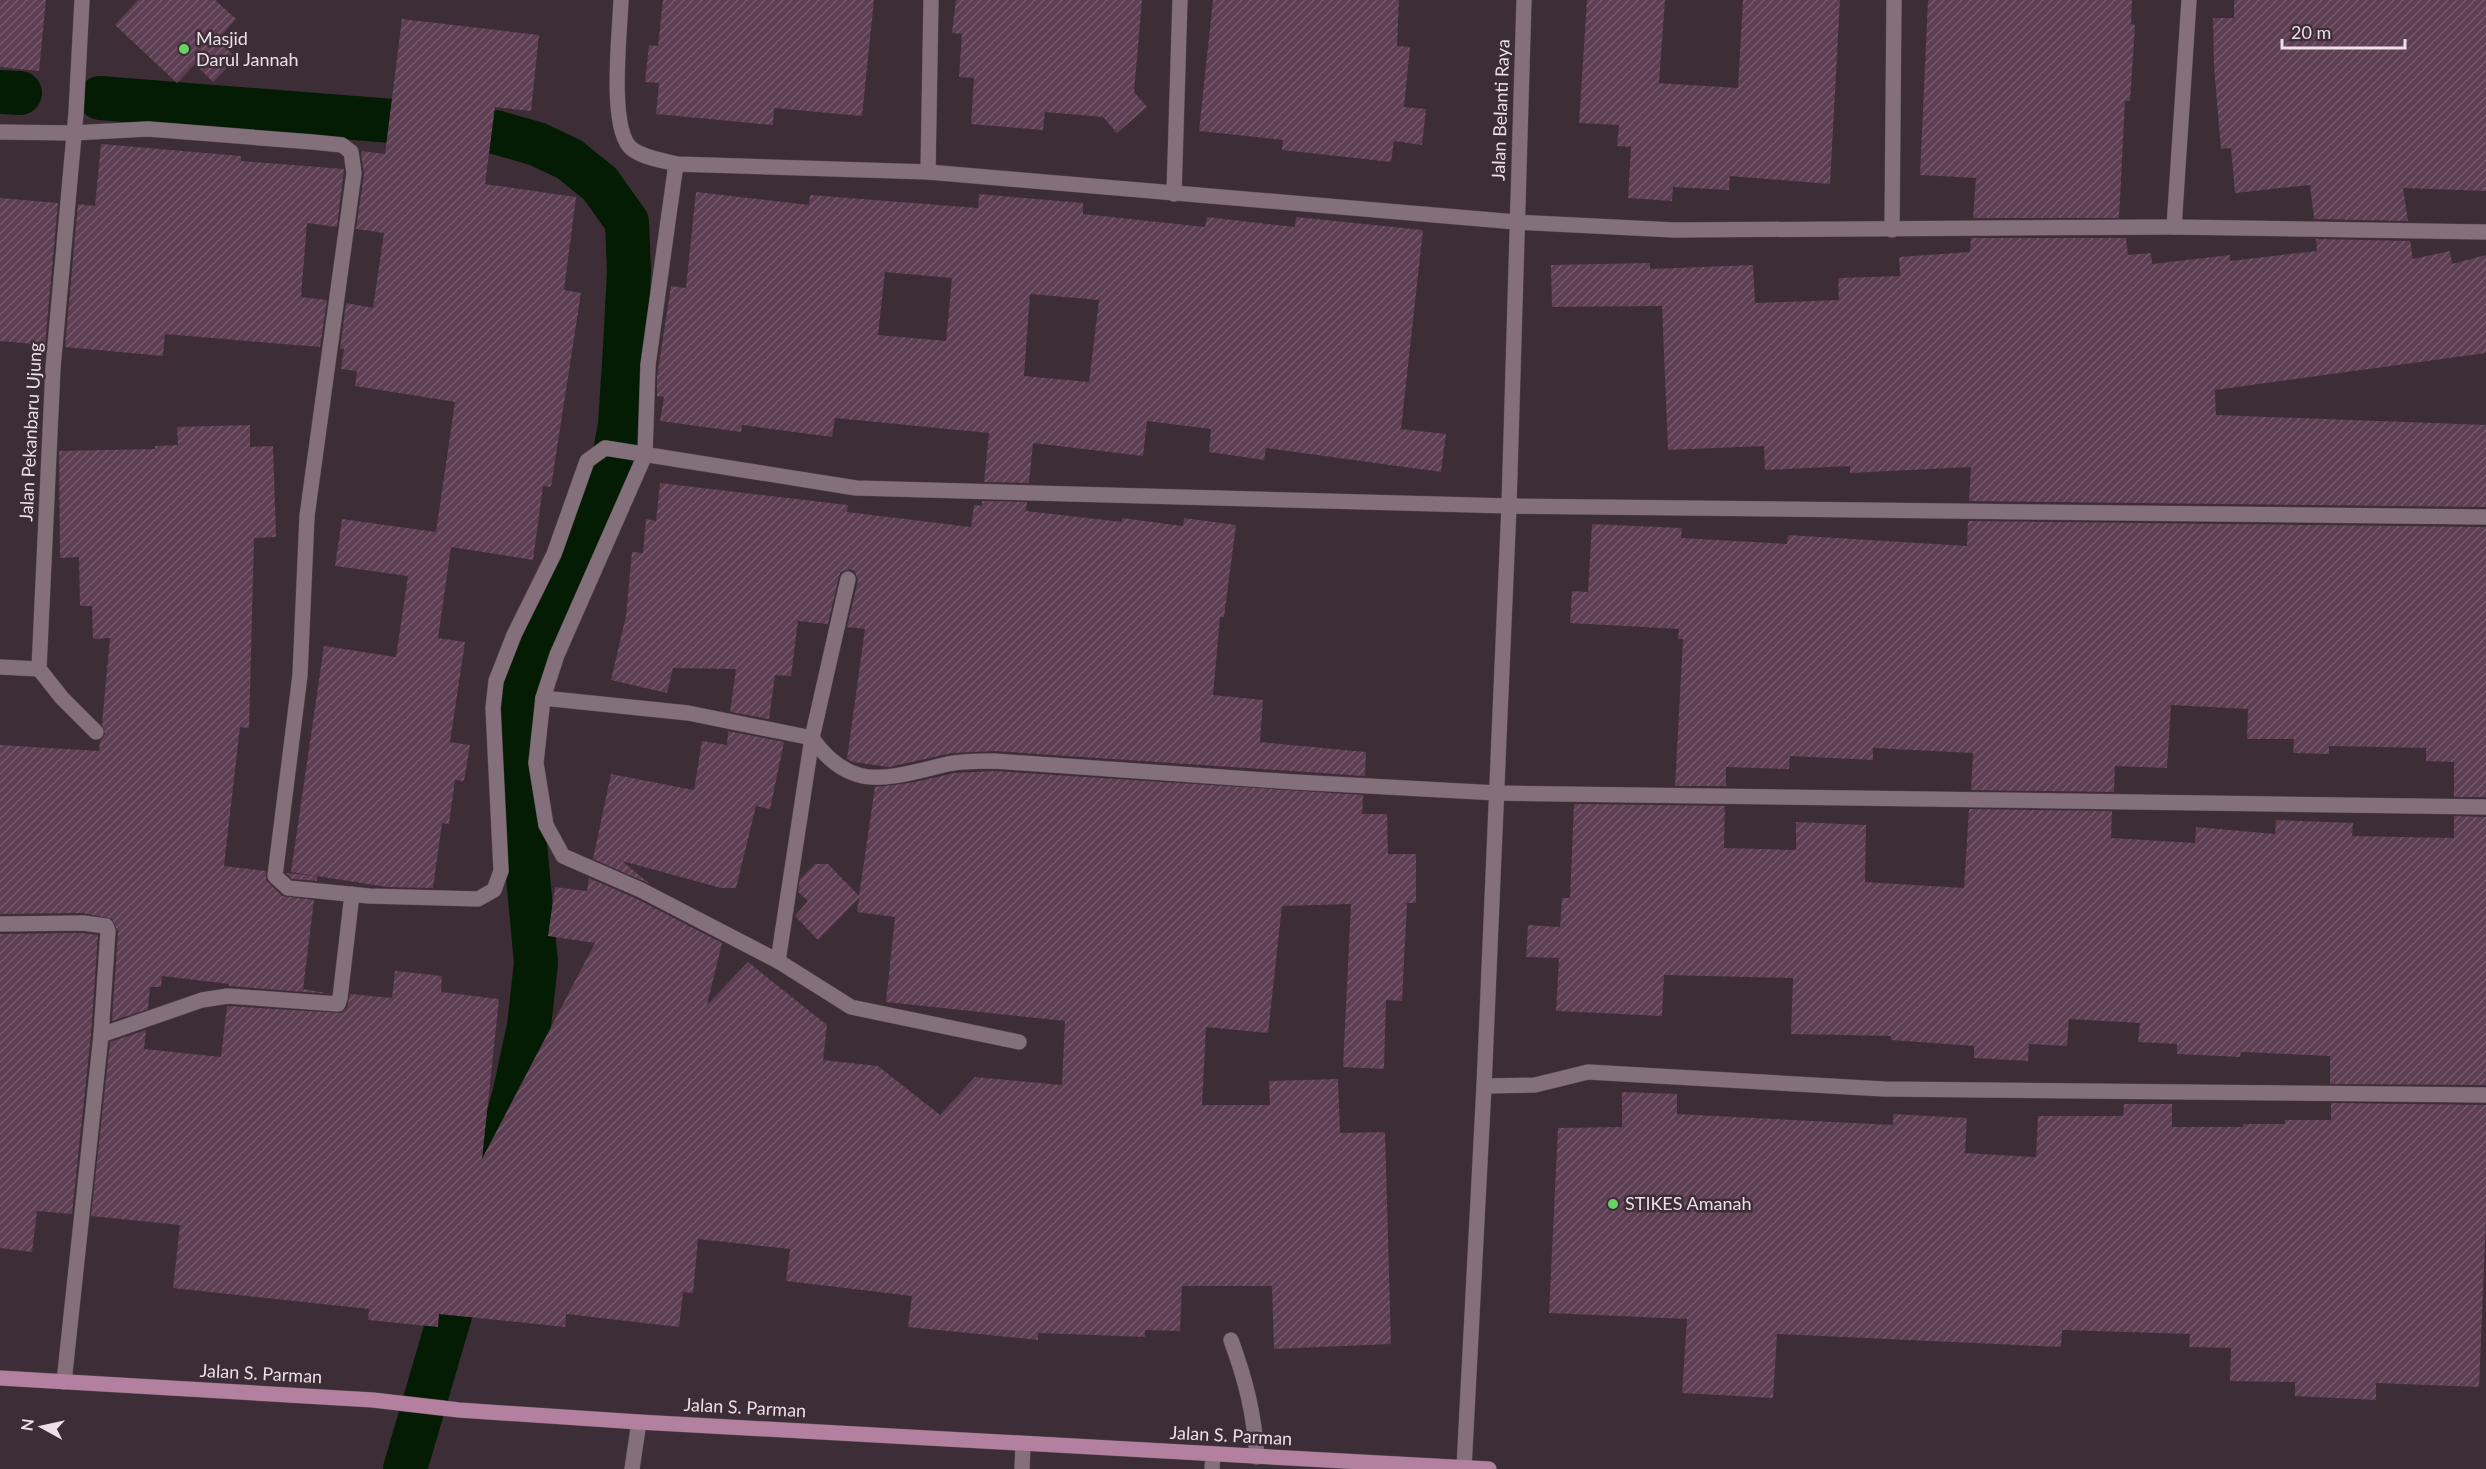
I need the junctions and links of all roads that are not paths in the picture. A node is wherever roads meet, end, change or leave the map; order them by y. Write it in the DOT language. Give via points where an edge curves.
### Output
graph roads {
  1 [pos="82,0"];
  2 [pos="621,0"];
  3 [pos="931,0"];
  4 [pos="1180,0"];
  5 [pos="1524,0"];
  6 [pos="1894,0"];
  7 [pos="2188,0"];
  8 [pos="0,132"];
  9 [pos="73,133"];
  10 [pos="676,164"];
  11 [pos="928,172"];
  12 [pos="1174,194"];
  13 [pos="1516,222"];
  14 [pos="2174,227"];
  15 [pos="1892,230"];
  16 [pos="2486,231"];
  17 [pos="640,454"];
  18 [pos="1509,506"];
  19 [pos="2486,518"];
  20 [pos="848,579"];
  21 [pos="0,667"];
  22 [pos="39,669"];
  23 [pos="543,698"];
  24 [pos="96,732"];
  25 [pos="812,738"];
  26 [pos="1497,793"];
  27 [pos="2486,807"];
  28 [pos="352,894"];
  29 [pos="0,924"];
  30 [pos="778,961"];
  31 [pos="101,1035"];
  32 [pos="1019,1042"];
  33 [pos="1484,1086"];
  34 [pos="2486,1095"];
  35 [pos="1231,1340"];
  36 [pos="0,1378"];
  37 [pos="64,1382"];
  38 [pos="639,1422"];
  39 [pos="1023,1444"];
  40 [pos="1257,1457"];
  41 [pos="1213,1462"];
  42 [pos="1464,1468"];
  43 [pos="632,1469"];
  44 [pos="1022,1469"];
  45 [pos="1489,1469"];
  1 -- 9 [label="street, Jalan Pekanbaru Ujung"];
  2 -- 10 [label="street" via="618,109 623,140 640,154"];
  3 -- 11 [label="street"];
  4 -- 12 [label="street"];
  5 -- 13 [label="street, Jalan Belanti Raya"];
  6 -- 15 [label="street"];
  7 -- 14 [label="street"];
  8 -- 9 [label="street"];
  9 -- 22 [label="street, Jalan Pekanbaru Ujung" via="52,368"];
  9 -- 28 [label="street" via="148,129 342,145 354,158 307,516 300,675 275,862 275,876 288,888"];
  10 -- 11 [label="street"];
  10 -- 17 [label="street" via="648,365"];
  11 -- 12 [label="street"];
  12 -- 13 [label="street"];
  13 -- 15 [label="street" via="1674,230"];
  13 -- 18 [label="street, Jalan Belanti Raya"];
  14 -- 15 [label="street"];
  14 -- 16 [label="street"];
  17 -- 18 [label="street" via="856,488"];
  17 -- 23 [label="street"];
  17 -- 28 [label="street" via="605,448 587,461 554,554 496,681 493,708 501,871 498,882 488,895 478,899"];
  18 -- 19 [label="street"];
  18 -- 26 [label="street, Jalan Belanti Raya"];
  20 -- 25 [label="street"];
  21 -- 22 [label="street"];
  22 -- 24 [label="street"];
  23 -- 25 [label="street" via="688,713"];
  23 -- 30 [label="street" via="536,763 546,825 563,856 641,890"];
  25 -- 26 [label="street" via="827,759 849,772 882,778 913,775 965,761 994,761"];
  25 -- 30 [label="street"];
  26 -- 27 [label="street"];
  26 -- 33 [label="street, Jalan Belanti Raya"];
  28 -- 31 [label="street" via="338,1004 228,996 202,1000"];
  29 -- 31 [label="street" via="106,926"];
  30 -- 32 [label="street" via="851,1007"];
  31 -- 37 [label="street"];
  33 -- 34 [label="street" via="1535,1085 1588,1072 1884,1089"];
  33 -- 42 [label="street, Jalan Belanti Raya"];
  35 -- 40 [label="street" via="1254,1414"];
  36 -- 37 [label="main road, Jalan S. Parman"];
  37 -- 38 [label="main road, Jalan S. Parman" via="373,1400"];
  38 -- 39 [label="main road, Jalan S. Parman"];
  38 -- 43 [label="street"];
  39 -- 41 [label="main road, Jalan S. Parman"];
  39 -- 44 [label="street"];
  40 -- 41 [label="main road, Jalan S. Parman"];
  40 -- 42 [label="main road, Jalan S. Parman"];
  42 -- 45 [label="main road, Jalan S. Parman"];
}
